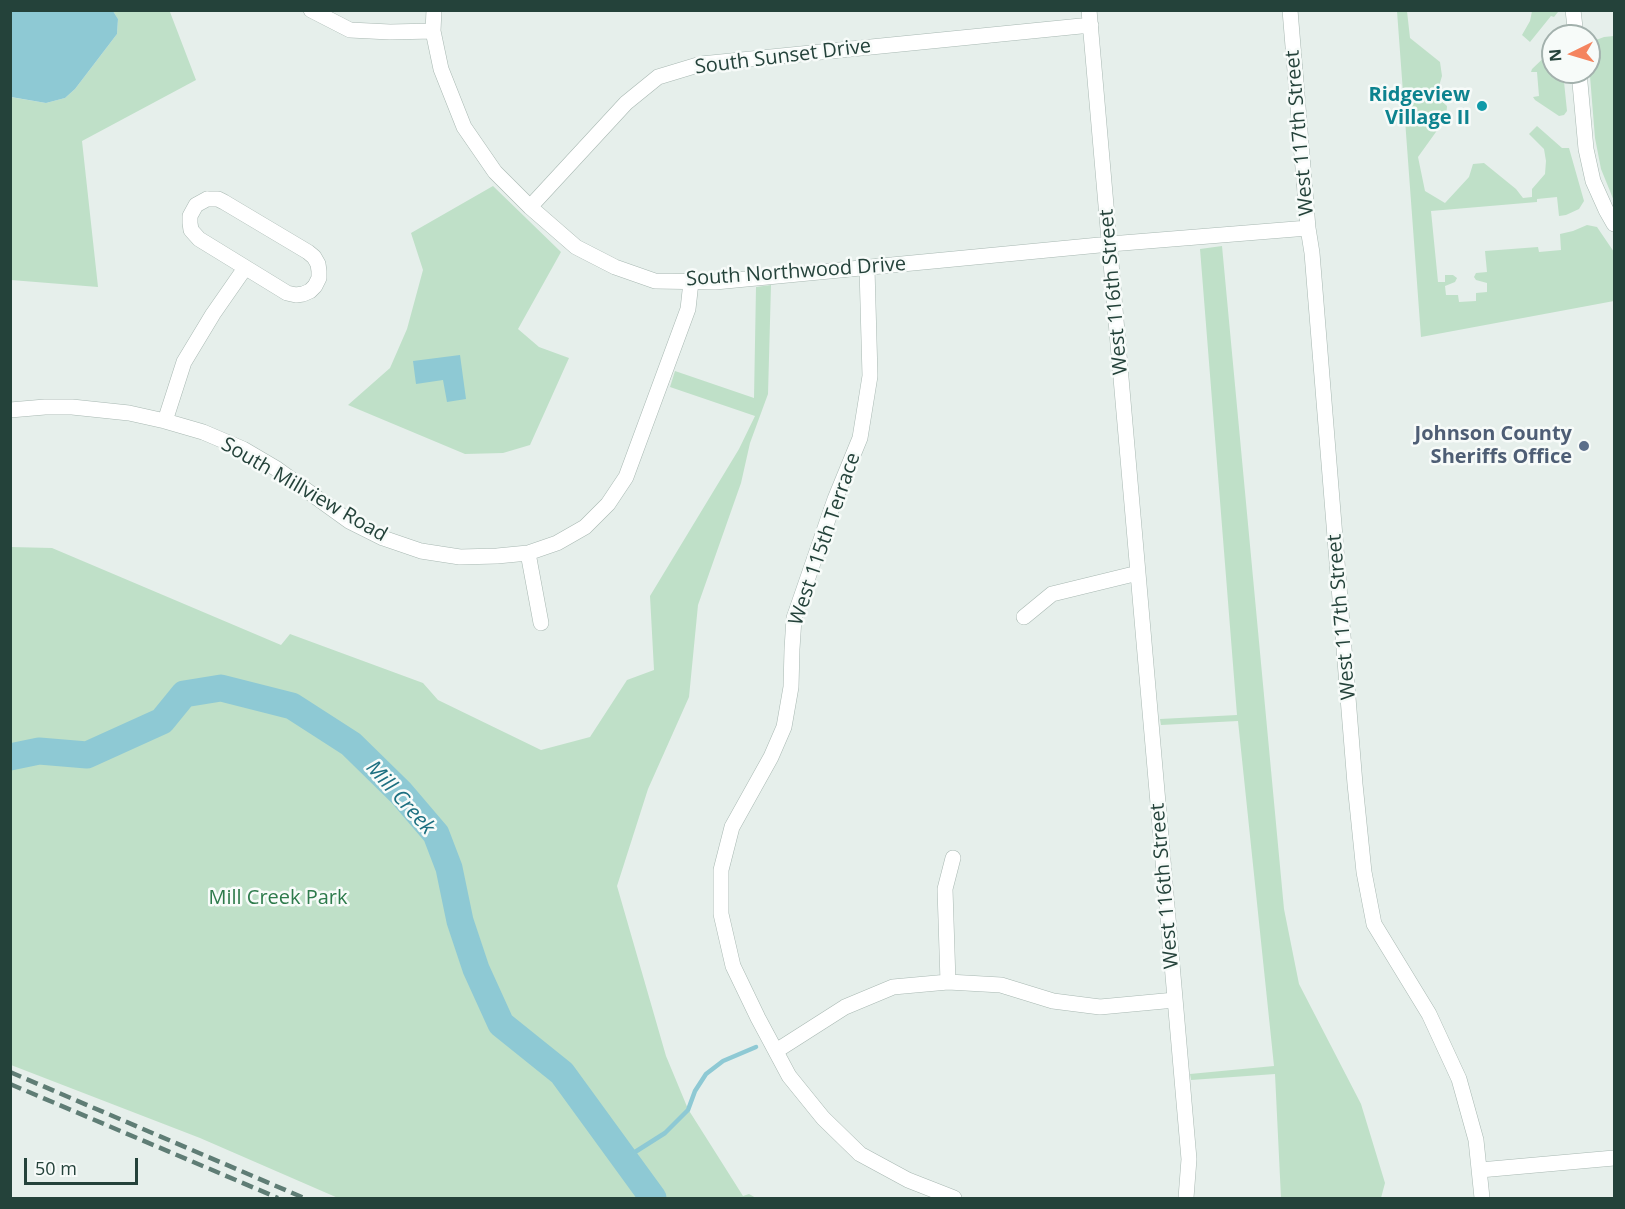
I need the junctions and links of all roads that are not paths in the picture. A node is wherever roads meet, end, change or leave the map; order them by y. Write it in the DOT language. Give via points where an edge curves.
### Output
graph roads {
  1 [pos="311,10"];
  2 [pos="434,10"];
  3 [pos="1290,10"];
  4 [pos="1090,18"];
  5 [pos="433,31"];
  6 [pos="1580,84"];
  7 [pos="530,207"];
  8 [pos="1614,224"];
  9 [pos="1308,228"];
  10 [pos="1110,244"];
  11 [pos="244,268"];
  12 [pos="867,268"];
  13 [pos="691,282"];
  14 [pos="10,410"];
  15 [pos="165,421"];
  16 [pos="528,553"];
  17 [pos="1138,573"];
  18 [pos="1024,617"];
  19 [pos="541,623"];
  20 [pos="953,858"];
  21 [pos="948,981"];
  22 [pos="1175,1000"];
  23 [pos="776,1052"];
  24 [pos="1614,1158"];
  25 [pos="1480,1170"];
  26 [pos="954,1198"];
  27 [pos="1186,1198"];
  28 [pos="1482,1198"];
  1 -- 5 [label="street" via="350,30"];
  2 -- 5 [label="street, South Northwood Drive"];
  3 -- 9 [label="street, West 117th Street"];
  4 -- 7 [label="street, South Sunset Drive" via="701,64 658,77 626,103"];
  4 -- 10 [label="street, West 116th Street"];
  5 -- 7 [label="street, South Northwood Drive" via="441,69 464,127 495,172"];
  6 -- 8 [label="street" via="1593,181"];
  7 -- 13 [label="street, South Northwood Drive" via="576,247 615,267 655,281"];
  9 -- 10 [label="street, South Northwood Drive"];
  9 -- 25 [label="street, West 117th Street" via="1364,872 1374,924 1429,1014 1459,1079"];
  10 -- 12 [label="street, South Northwood Drive"];
  10 -- 17 [label="street, West 116th Street"];
  11 -- 11 [label="street" via="194,235 190,216 201,202 224,202 308,252 319,271 315,286 296,295"];
  11 -- 15 [label="street" via="184,362"];
  12 -- 13 [label="street, South Northwood Drive"];
  12 -- 23 [label="street, West 115th Terrace" via="870,376 860,438 794,618 791,687 784,727 732,827 721,870 721,914 733,966"];
  13 -- 16 [label="street, South Millview Road" via="688,309 626,477 608,504 585,527"];
  14 -- 15 [label="street, South Millview Road" via="72,407"];
  15 -- 16 [label="street, South Millview Road" via="243,449 349,521 383,538 420,551 460,557"];
  16 -- 19 [label="street"];
  17 -- 18 [label="street" via="1052,594"];
  17 -- 22 [label="street, West 116th Street"];
  20 -- 21 [label="street" via="945,889"];
  21 -- 22 [label="street" via="1001,985 1053,1000 1100,1007"];
  21 -- 23 [label="street" via="893,987 846,1007"];
  22 -- 27 [label="street, West 116th Street" via="1189,1159"];
  23 -- 26 [label="street, West 115th Terrace" via="789,1076 822,1118 860,1154 908,1180"];
  24 -- 25 [label="street"];
  25 -- 28 [label="street, West 117th Street"];
}
